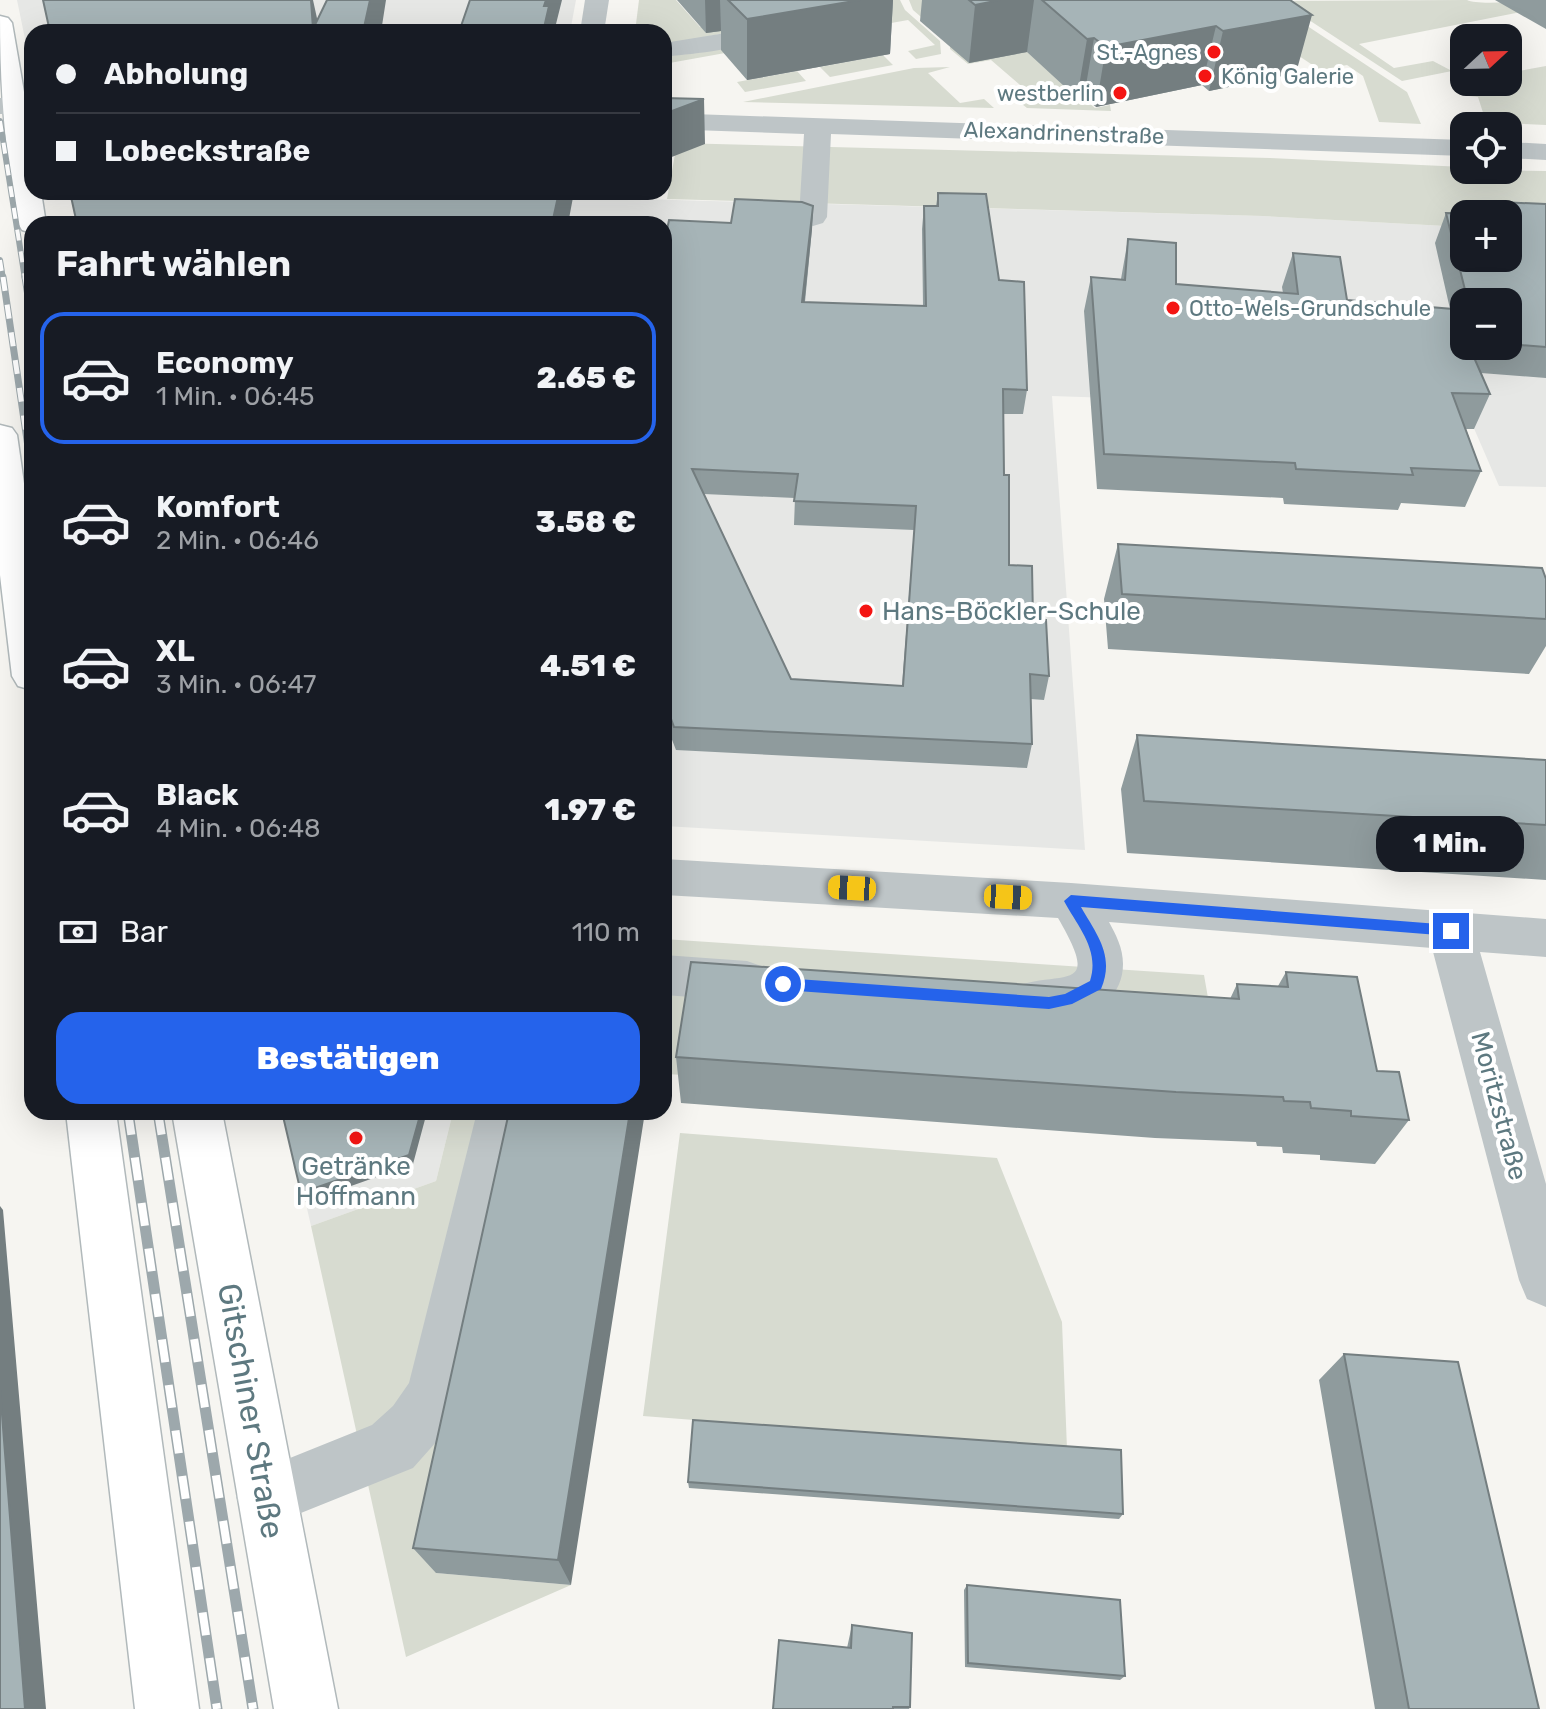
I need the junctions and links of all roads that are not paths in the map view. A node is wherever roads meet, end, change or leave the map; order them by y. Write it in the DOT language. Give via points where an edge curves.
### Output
graph roads {
  1 [pos="597,0"];
  2 [pos="761,0"];
  3 [pos="0,23"];
  4 [pos="593,24"];
  5 [pos="796,28"];
  6 [pos="750,36"];
  7 [pos="672,49"];
  8 [pos="16,106"];
  9 [pos="672,121"];
  10 [pos="818,125"];
  11 [pos="1450,148"];
  12 [pos="1522,151"];
  13 [pos="1546,152"];
  14 [pos="24,178"];
  15 [pos="813,217"];
  16 [pos="0,435"];
  17 [pos="24,616"];
  18 [pos="672,877"];
  19 [pos="1071,901"];
  20 [pos="1451,931"];
  21 [pos="1546,938"];
  22 [pos="672,976"];
  23 [pos="787,984"];
  24 [pos="988,998"];
  25 [pos="92,1120"];
  26 [pos="198,1120"];
  27 [pos="500,1120"];
  28 [pos="1546,1280"];
  29 [pos="266,1497"];
  30 [pos="167,1709"];
  31 [pos="306,1709"];
  1 -- 4 [label="street"];
  2 -- 6 [label="street" via="770,23"];
  3 -- 8 [label="main road"];
  5 -- 6 [label="street"];
  6 -- 7 [label="street"];
  8 -- 14 [label="main road"];
  9 -- 10 [label="street, Alexandrinenstraße"];
  10 -- 11 [label="street, Alexandrinenstraße"];
  10 -- 15 [label="street"];
  12 -- 13 [label="street"];
  16 -- 17 [label="main road"];
  18 -- 19 [label="street"];
  19 -- 20 [label="street"];
  19 -- 24 [label="street" via="1098,949 1101,969 1096,984 1049,1003"];
  20 -- 21 [label="street"];
  20 -- 28 [label="street, Moritzstraße"];
  22 -- 23 [label="street"];
  25 -- 30 [label="main road"];
  26 -- 29 [label="main road, Gitschiner Straße"];
  27 -- 29 [label="street" via="439,1386 426,1413 392,1447"];
  29 -- 31 [label="main road, Gitschiner Straße"];
}
